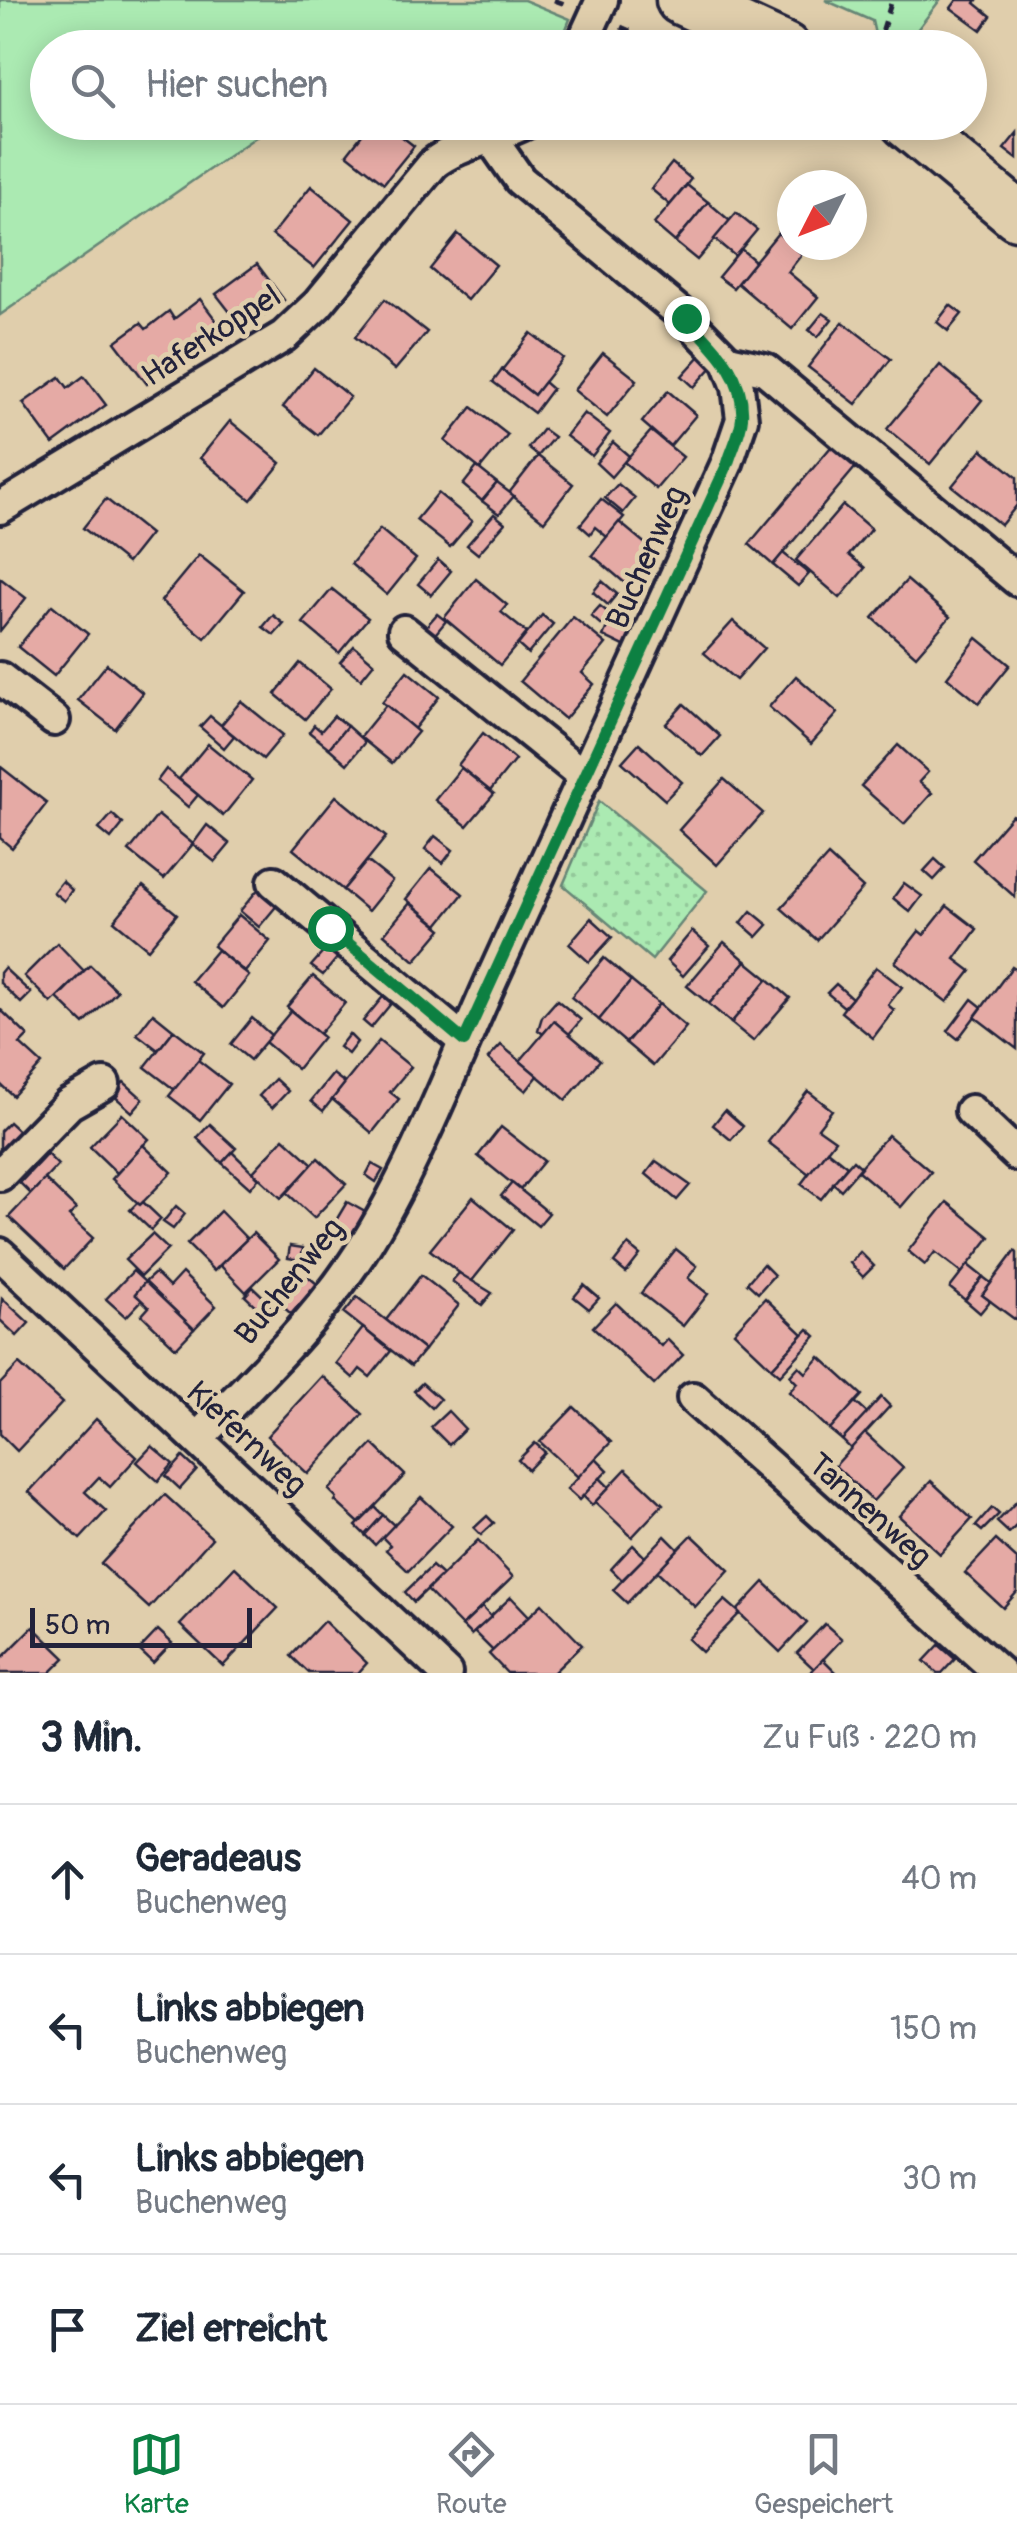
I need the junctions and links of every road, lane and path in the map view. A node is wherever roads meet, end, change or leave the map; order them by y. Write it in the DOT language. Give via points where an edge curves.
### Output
graph roads {
  1 [pos="602,0"];
  2 [pos="681,0"];
  3 [pos="892,0"];
  4 [pos="588,30"];
  5 [pos="746,30"];
  6 [pos="882,30"];
  7 [pos="492,140"];
  8 [pos="927,140"];
  9 [pos="1017,215"];
  10 [pos="728,361"];
  11 [pos="0,508"];
  12 [pos="1017,580"];
  13 [pos="404,631"];
  14 [pos="0,678"];
  15 [pos="54,720"];
  16 [pos="585,777"];
  17 [pos="274,882"];
  18 [pos="464,1041"];
  19 [pos="104,1084"];
  20 [pos="971,1111"];
  21 [pos="1017,1154"];
  22 [pos="0,1175"];
  23 [pos="0,1254"];
  24 [pos="693,1398"];
  25 [pos="197,1439"];
  26 [pos="446,1673"];
  27 [pos="1000,1673"];
  1 -- 4 [label="street"];
  2 -- 5 [label="main road"];
  3 -- 6 [label="path"];
  7 -- 10 [label="street, Buchenweg" via="520,180"];
  7 -- 11 [label="street, Haferkoppel" via="448,152 434,163 284,336"];
  8 -- 9 [label="main road"];
  10 -- 12 [label="street, Buchenweg" via="765,369"];
  10 -- 16 [label="street, Buchenweg" via="742,419 728,463"];
  13 -- 16 [label="street"];
  14 -- 15 [label="street"];
  16 -- 18 [label="street, Buchenweg"];
  17 -- 18 [label="street"];
  18 -- 25 [label="street, Buchenweg" via="352,1266 288,1345"];
  19 -- 22 [label="street" via="69,1104"];
  20 -- 21 [label="street"];
  23 -- 25 [label="street, Kiefernweg"];
  24 -- 27 [label="street, Tannenweg"];
  25 -- 26 [label="street, Kiefernweg"];
}
